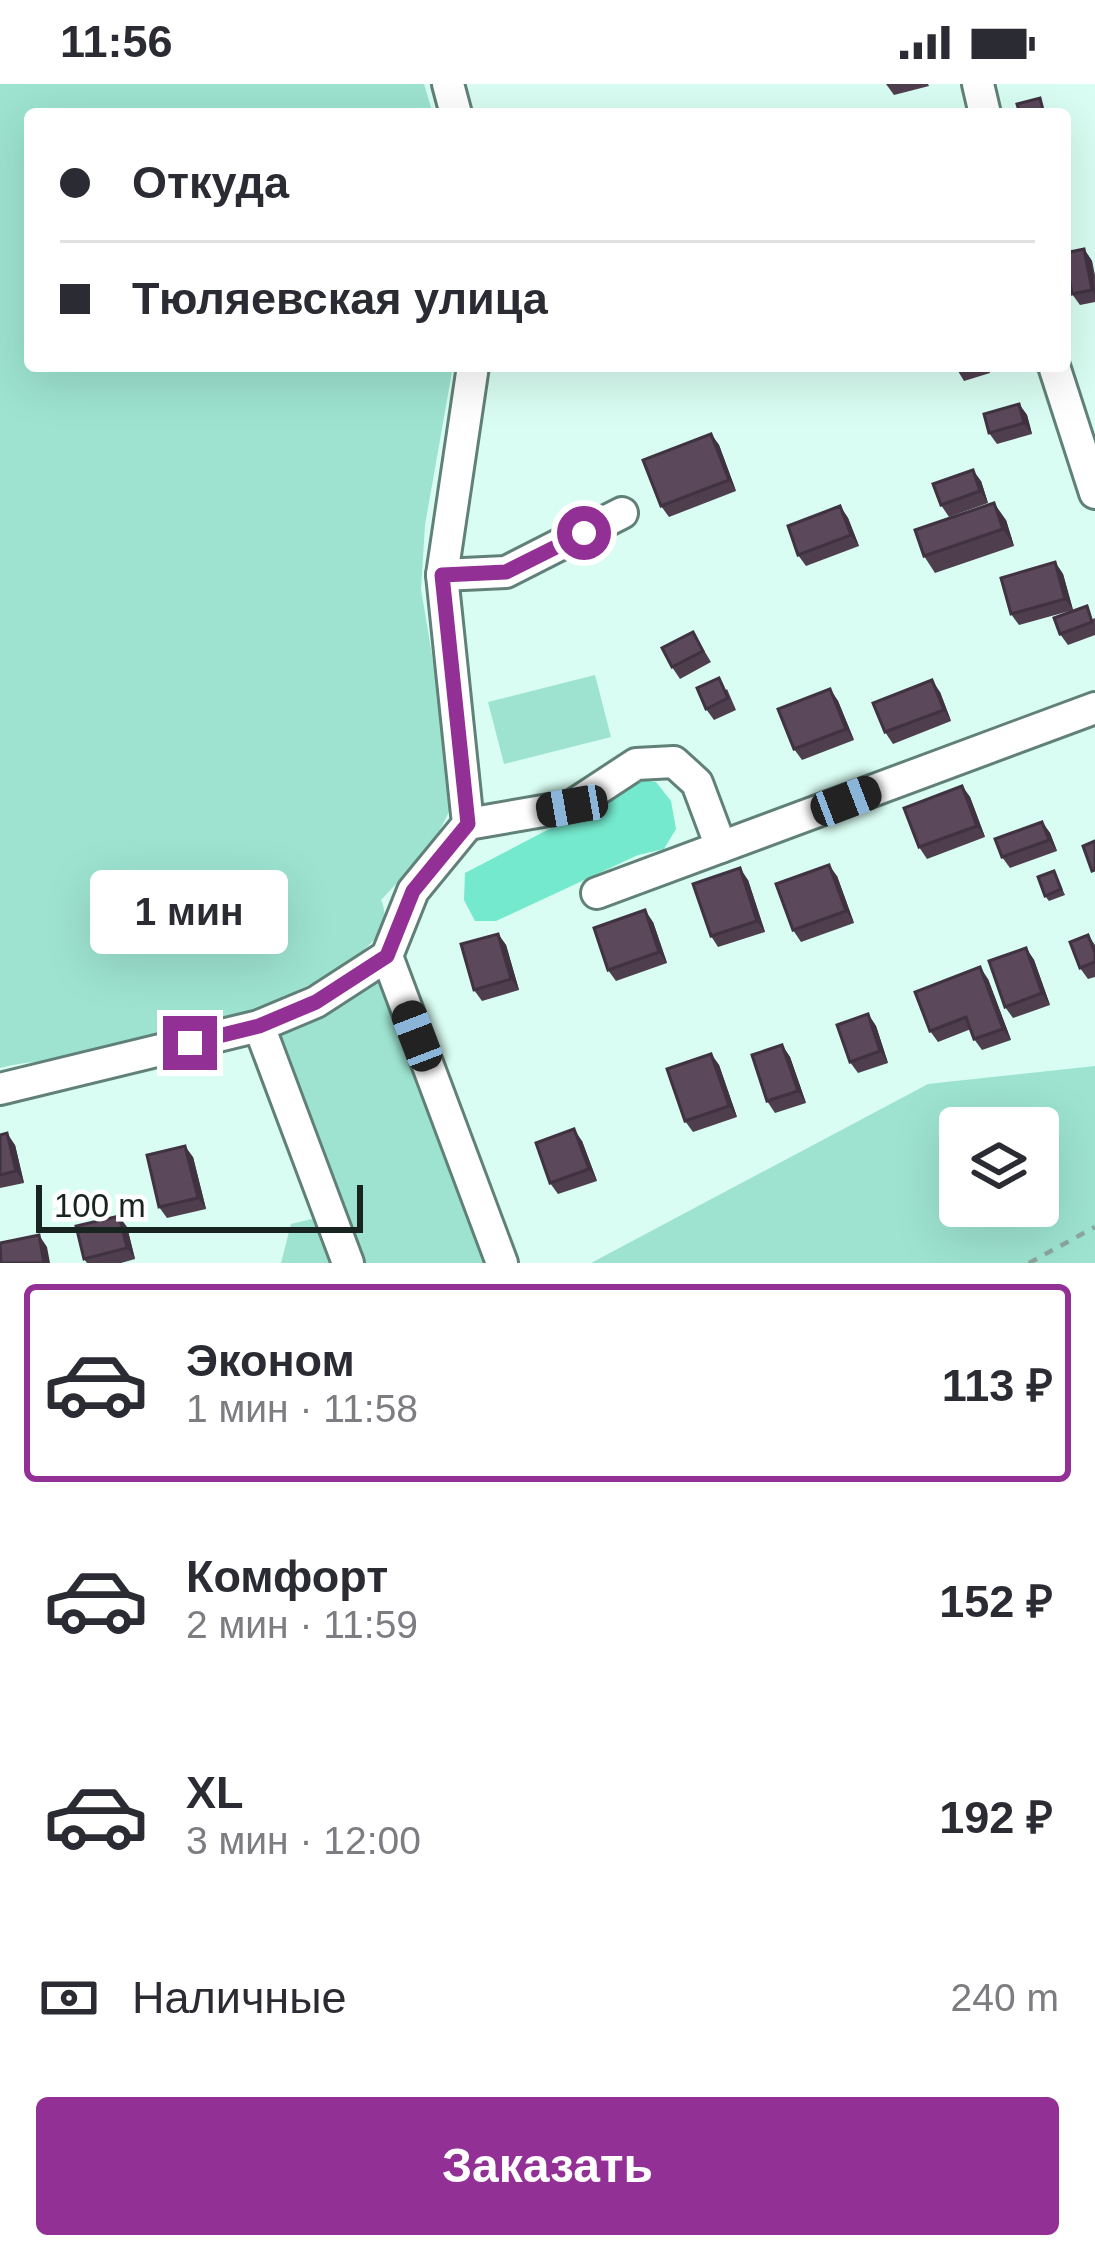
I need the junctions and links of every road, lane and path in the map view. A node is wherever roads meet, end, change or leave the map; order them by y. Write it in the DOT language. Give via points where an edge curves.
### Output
graph roads {
  1 [pos="472,372"];
  2 [pos="1056,372"];
  3 [pos="1095,494"];
  4 [pos="622,513"];
  5 [pos="442,575"];
  6 [pos="1095,708"];
  7 [pos="468,824"];
  8 [pos="721,847"];
  9 [pos="597,893"];
  10 [pos="387,956"];
  11 [pos="259,1026"];
  12 [pos="0,1089"];
  13 [pos="1095,1227"];
  14 [pos="348,1263"];
  15 [pos="502,1263"];
  16 [pos="1029,1263"];
  1 -- 5 [label="street"];
  2 -- 3 [label="street"];
  4 -- 5 [label="street" via="506,572"];
  5 -- 7 [label="street"];
  6 -- 8 [label="street"];
  7 -- 8 [label="street" via="572,806 636,764 674,762 697,783"];
  7 -- 10 [label="street" via="413,891"];
  8 -- 9 [label="street"];
  10 -- 11 [label="street" via="316,1002"];
  10 -- 15 [label="street"];
  11 -- 12 [label="street"];
  11 -- 14 [label="street"];
  13 -- 16 [label="path"];
}
